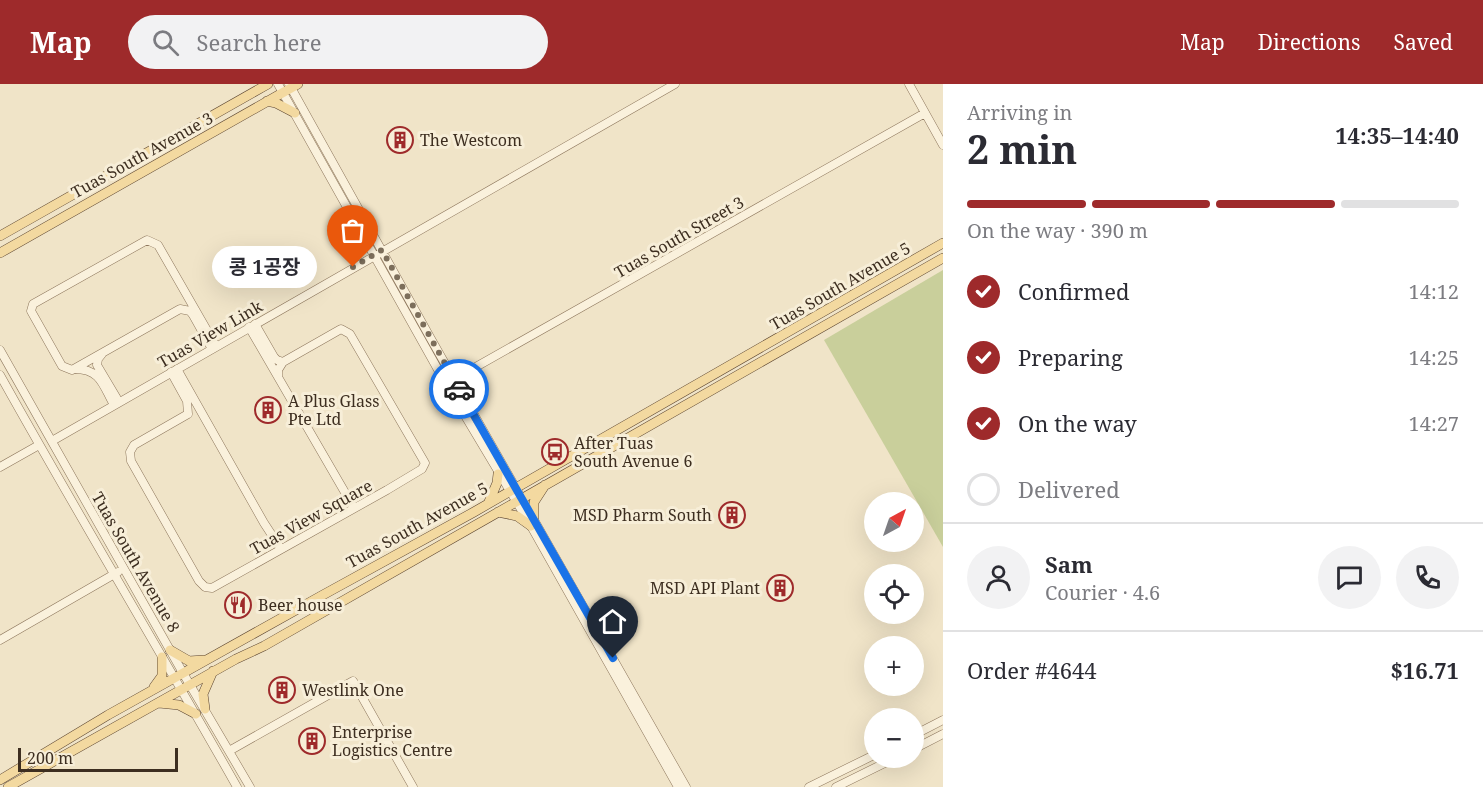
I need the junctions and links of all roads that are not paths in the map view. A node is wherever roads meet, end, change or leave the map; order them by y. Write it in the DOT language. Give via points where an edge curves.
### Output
graph roads {
  1 [pos="268,84"];
  2 [pos="675,84"];
  3 [pos="909,84"];
  4 [pos="288,86"];
  5 [pos="267,101"];
  6 [pos="295,113"];
  7 [pos="925,113"];
  8 [pos="943,145"];
  9 [pos="0,236"];
  10 [pos="943,243"];
  11 [pos="0,253"];
  12 [pos="378,253"];
  13 [pos="943,258"];
  14 [pos="186,294"];
  15 [pos="180,309"];
  16 [pos="252,326"];
  17 [pos="214,348"];
  18 [pos="0,350"];
  19 [pos="103,352"];
  20 [pos="283,362"];
  21 [pos="75,369"];
  22 [pos="174,371"];
  23 [pos="0,375"];
  24 [pos="278,376"];
  25 [pos="454,380"];
  26 [pos="446,384"];
  27 [pos="117,404"];
  28 [pos="188,414"];
  29 [pos="205,419"];
  30 [pos="52,441"];
  31 [pos="39,445"];
  32 [pos="0,467"];
  33 [pos="498,474"];
  34 [pos="547,483"];
  35 [pos="512,489"];
  36 [pos="519,499"];
  37 [pos="488,504"];
  38 [pos="354,508"];
  39 [pos="498,512"];
  40 [pos="532,522"];
  41 [pos="281,549"];
  42 [pos="124,568"];
  43 [pos="114,574"];
  44 [pos="0,640"];
  45 [pos="170,650"];
  46 [pos="162,657"];
  47 [pos="208,660"];
  48 [pos="213,671"];
  49 [pos="179,676"];
  50 [pos="186,687"];
  51 [pos="146,695"];
  52 [pos="157,703"];
  53 [pos="201,711"];
  54 [pos="943,720"];
  55 [pos="924,730"];
  56 [pos="943,734"];
  57 [pos="924,743"];
  58 [pos="229,751"];
  59 [pos="864,759"];
  60 [pos="875,768"];
  61 [pos="0,780"];
  62 [pos="8,787"];
  63 [pos="237,787"];
  64 [pos="250,787"];
  65 [pos="413,787"];
  66 [pos="678,787"];
  67 [pos="686,787"];
  68 [pos="809,787"];
  69 [pos="836,787"];
  1 -- 9 [label="main road, Tuas South Avenue 3"];
  2 -- 12 [label="street, Tuas View Link"];
  3 -- 7 [label="street"];
  4 -- 5 [label="main road, Tuas South Avenue 3"];
  4 -- 6 [label="street"];
  4 -- 12 [label="street"];
  5 -- 6 [label="main road"];
  5 -- 11 [label="main road, Tuas South Avenue 3"];
  6 -- 12 [label="street"];
  7 -- 8 [label="street"];
  7 -- 25 [label="street, Tuas South Street 3"];
  10 -- 35 [label="main road, Tuas South Avenue 5"];
  12 -- 16 [label="street, Tuas View Link"];
  12 -- 25 [label="street"];
  12 -- 26 [label="street"];
  13 -- 34 [label="main road, Tuas South Avenue 5"];
  14 -- 15 [label="street"];
  14 -- 17 [label="street"];
  14 -- 21 [label="street" via="158,244 147,240 33,304 31,311 62,366"];
  15 -- 17 [label="street" via="194,315"];
  15 -- 19 [label="street"];
  16 -- 17 [label="street, Tuas View Link"];
  16 -- 20 [label="street" via="274,357"];
  16 -- 24 [label="street"];
  17 -- 22 [label="street, Tuas View Link"];
  18 -- 30 [label="street, Tuas South Avenue 8"];
  19 -- 21 [label="street"];
  19 -- 27 [label="street" via="97,365"];
  20 -- 24 [label="street"];
  20 -- 38 [label="street, Tuas View Square" via="341,329 346,330 424,457 422,469"];
  21 -- 27 [label="street" via="86,369 98,376"];
  22 -- 27 [label="street, Tuas View Link"];
  22 -- 28 [label="street" via="187,401"];
  22 -- 29 [label="street"];
  23 -- 31 [label="street, Tuas South Avenue 8"];
  24 -- 38 [label="street"];
  25 -- 26 [label="street, Tuas South Street 3"];
  25 -- 35 [label="street"];
  26 -- 33 [label="street"];
  27 -- 30 [label="street, Tuas View Link"];
  28 -- 29 [label="street"];
  28 -- 41 [label="street, Tuas View Square" via="134,445 130,452 131,461 200,581 213,588"];
  29 -- 41 [label="street"];
  30 -- 42 [label="street, Tuas South Avenue 8"];
  31 -- 32 [label="street"];
  31 -- 43 [label="street, Tuas South Avenue 8"];
  33 -- 35 [label="street"];
  33 -- 37 [label="main road"];
  34 -- 36 [label="main road, Tuas South Avenue 5"];
  34 -- 40 [label="main road" via="534,502"];
  35 -- 36 [label="street"];
  35 -- 37 [label="main road, Tuas South Avenue 5"];
  36 -- 39 [label="main road, Tuas South Avenue 5"];
  36 -- 40 [label="street"];
  37 -- 47 [label="main road, Tuas South Avenue 5"];
  38 -- 41 [label="street, Tuas View Square"];
  39 -- 40 [label="main road"];
  39 -- 48 [label="main road, Tuas South Avenue 5" via="264,646"];
  40 -- 66 [label="street"];
  40 -- 67 [label="street"];
  42 -- 43 [label="street"];
  42 -- 45 [label="street, Tuas South Avenue 8"];
  43 -- 44 [label="street"];
  43 -- 46 [label="street, Tuas South Avenue 8"];
  45 -- 47 [label="main road" via="189,661"];
  45 -- 49 [label="street, Tuas South Avenue 8"];
  46 -- 49 [label="street, Tuas South Avenue 8"];
  46 -- 51 [label="main road" via="162,676"];
  47 -- 49 [label="main road, Tuas South Avenue 5"];
  48 -- 50 [label="main road, Tuas South Avenue 5"];
  48 -- 53 [label="main road"];
  49 -- 50 [label="street, Tuas South Avenue 8"];
  49 -- 51 [label="main road, Tuas South Avenue 5"];
  50 -- 52 [label="main road, Tuas South Avenue 5"];
  50 -- 53 [label="street, Tuas South Avenue 8"];
  51 -- 61 [label="main road, Tuas South Avenue 5"];
  52 -- 53 [label="main road"];
  52 -- 62 [label="main road, Tuas South Avenue 5"];
  53 -- 58 [label="street, Tuas South Avenue 8"];
  53 -- 63 [label="street, Tuas South Avenue 8"];
  54 -- 55 [label="street"];
  56 -- 57 [label="street"];
  58 -- 64 [label="street, Tuas South Avenue 8"];
  58 -- 65 [label="street" via="353,681"];
  59 -- 68 [label="street"];
  60 -- 69 [label="street"];
}
